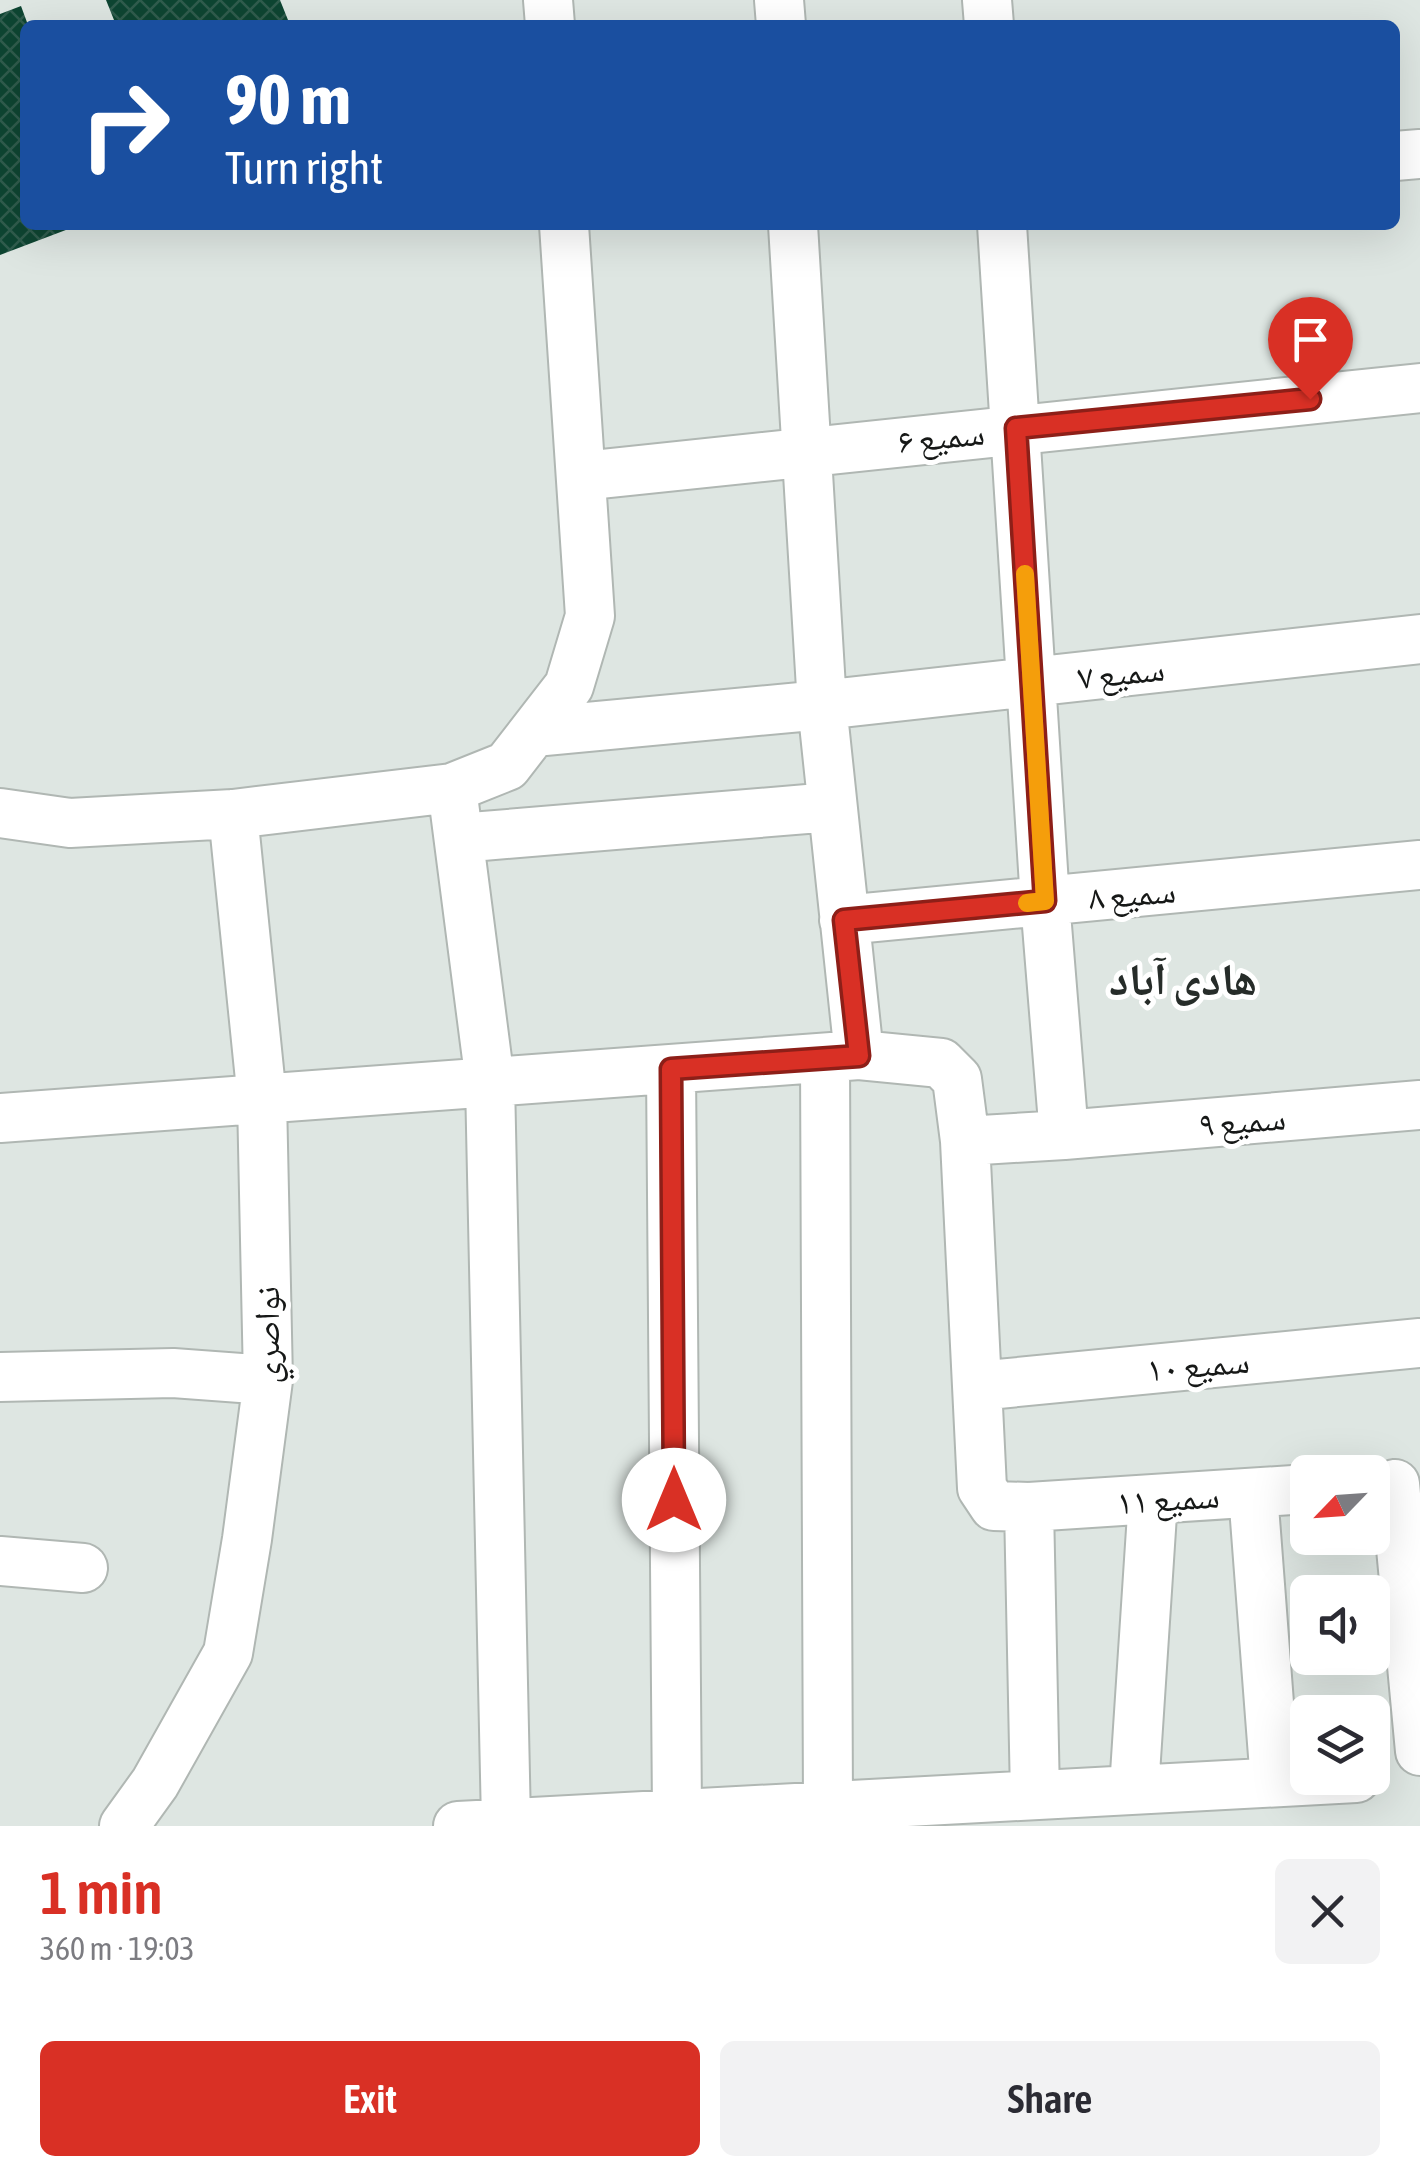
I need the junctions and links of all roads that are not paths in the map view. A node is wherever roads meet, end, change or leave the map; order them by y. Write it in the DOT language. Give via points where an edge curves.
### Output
graph roads {
  1 [pos="564,230"];
  2 [pos="793,230"];
  3 [pos="1002,230"];
  4 [pos="1420,388"];
  5 [pos="1016,428"];
  6 [pos="807,451"];
  7 [pos="582,476"];
  8 [pos="1420,639"];
  9 [pos="1031,682"];
  10 [pos="822,705"];
  11 [pos="534,732"];
  12 [pos="452,788"];
  13 [pos="832,807"];
  14 [pos="0,813"];
  15 [pos="234,814"];
  16 [pos="459,838"];
  17 [pos="1420,866"];
  18 [pos="1045,901"];
  19 [pos="844,920"];
  20 [pos="842,1057"];
  21 [pos="671,1069"];
  22 [pos="490,1082"];
  23 [pos="262,1098"];
  24 [pos="1420,1105"];
  25 [pos="0,1118"];
  26 [pos="1064,1136"];
  27 [pos="965,1141"];
  28 [pos="1420,1343"];
  29 [pos="0,1377"];
  30 [pos="268,1380"];
  31 [pos="977,1386"];
  32 [pos="1396,1484"];
  33 [pos="1290,1491"];
  34 [pos="1253,1493"];
  35 [pos="1153,1499"];
  36 [pos="1029,1506"];
  37 [pos="0,1560"];
  38 [pos="83,1568"];
  39 [pos="1420,1752"];
  40 [pos="1420,1774"];
  41 [pos="1390,1775"];
  42 [pos="1290,1781"];
  43 [pos="1276,1782"];
  44 [pos="1134,1789"];
  45 [pos="1035,1794"];
  46 [pos="828,1806"];
  47 [pos="677,1814"];
  48 [pos="506,1822"];
  49 [pos="124,1826"];
  50 [pos="458,1826"];
  1 -- 7 [label="street"];
  2 -- 6 [label="street"];
  3 -- 5 [label="street"];
  4 -- 5 [label="street, سمیع ۶"];
  5 -- 6 [label="street, سمیع ۶"];
  5 -- 9 [label="street"];
  6 -- 7 [label="street, سمیع ۶"];
  6 -- 10 [label="street"];
  7 -- 11 [label="street" via="590,616 569,686"];
  8 -- 9 [label="street, سمیع ۷"];
  9 -- 10 [label="street, سمیع ۷"];
  9 -- 18 [label="street"];
  10 -- 11 [label="street, سمیع ۷"];
  10 -- 13 [label="street"];
  11 -- 12 [label="street" via="507,766"];
  12 -- 15 [label="street"];
  12 -- 16 [label="street"];
  13 -- 16 [label="street"];
  13 -- 19 [label="street"];
  14 -- 15 [label="street" via="70,823"];
  15 -- 23 [label="street, نواصري"];
  16 -- 22 [label="street"];
  17 -- 18 [label="street, سمیع ۸"];
  18 -- 19 [label="street, سمیع ۸"];
  18 -- 26 [label="street"];
  19 -- 20 [label="street"];
  20 -- 21 [label="street"];
  20 -- 27 [label="street" via="941,1063 956,1079"];
  20 -- 46 [label="street"];
  21 -- 22 [label="street"];
  21 -- 47 [label="street"];
  22 -- 23 [label="street"];
  22 -- 48 [label="street"];
  23 -- 25 [label="street"];
  23 -- 30 [label="street, نواصري"];
  24 -- 26 [label="street, سمیع ۹"];
  26 -- 27 [label="street, سمیع ۹"];
  27 -- 31 [label="street"];
  28 -- 31 [label="street, سمیع ۱۰"];
  29 -- 30 [label="street" via="173,1373"];
  30 -- 49 [label="street, نواصري" via="228,1653"];
  31 -- 36 [label="street, سمیع ۱۱" via="982,1488 994,1506"];
  32 -- 39 [label="street"];
  33 -- 34 [label="street, سمیع ۱۱"];
  34 -- 35 [label="street, سمیع ۱۱"];
  34 -- 43 [label="street"];
  35 -- 36 [label="street, سمیع ۱۱"];
  35 -- 44 [label="street"];
  36 -- 45 [label="street"];
  37 -- 38 [label="street"];
  40 -- 41 [label="street"];
  42 -- 43 [label="street"];
  43 -- 44 [label="street"];
  44 -- 45 [label="street"];
  45 -- 46 [label="street"];
  46 -- 47 [label="street"];
  47 -- 48 [label="street"];
  48 -- 50 [label="street"];
}
